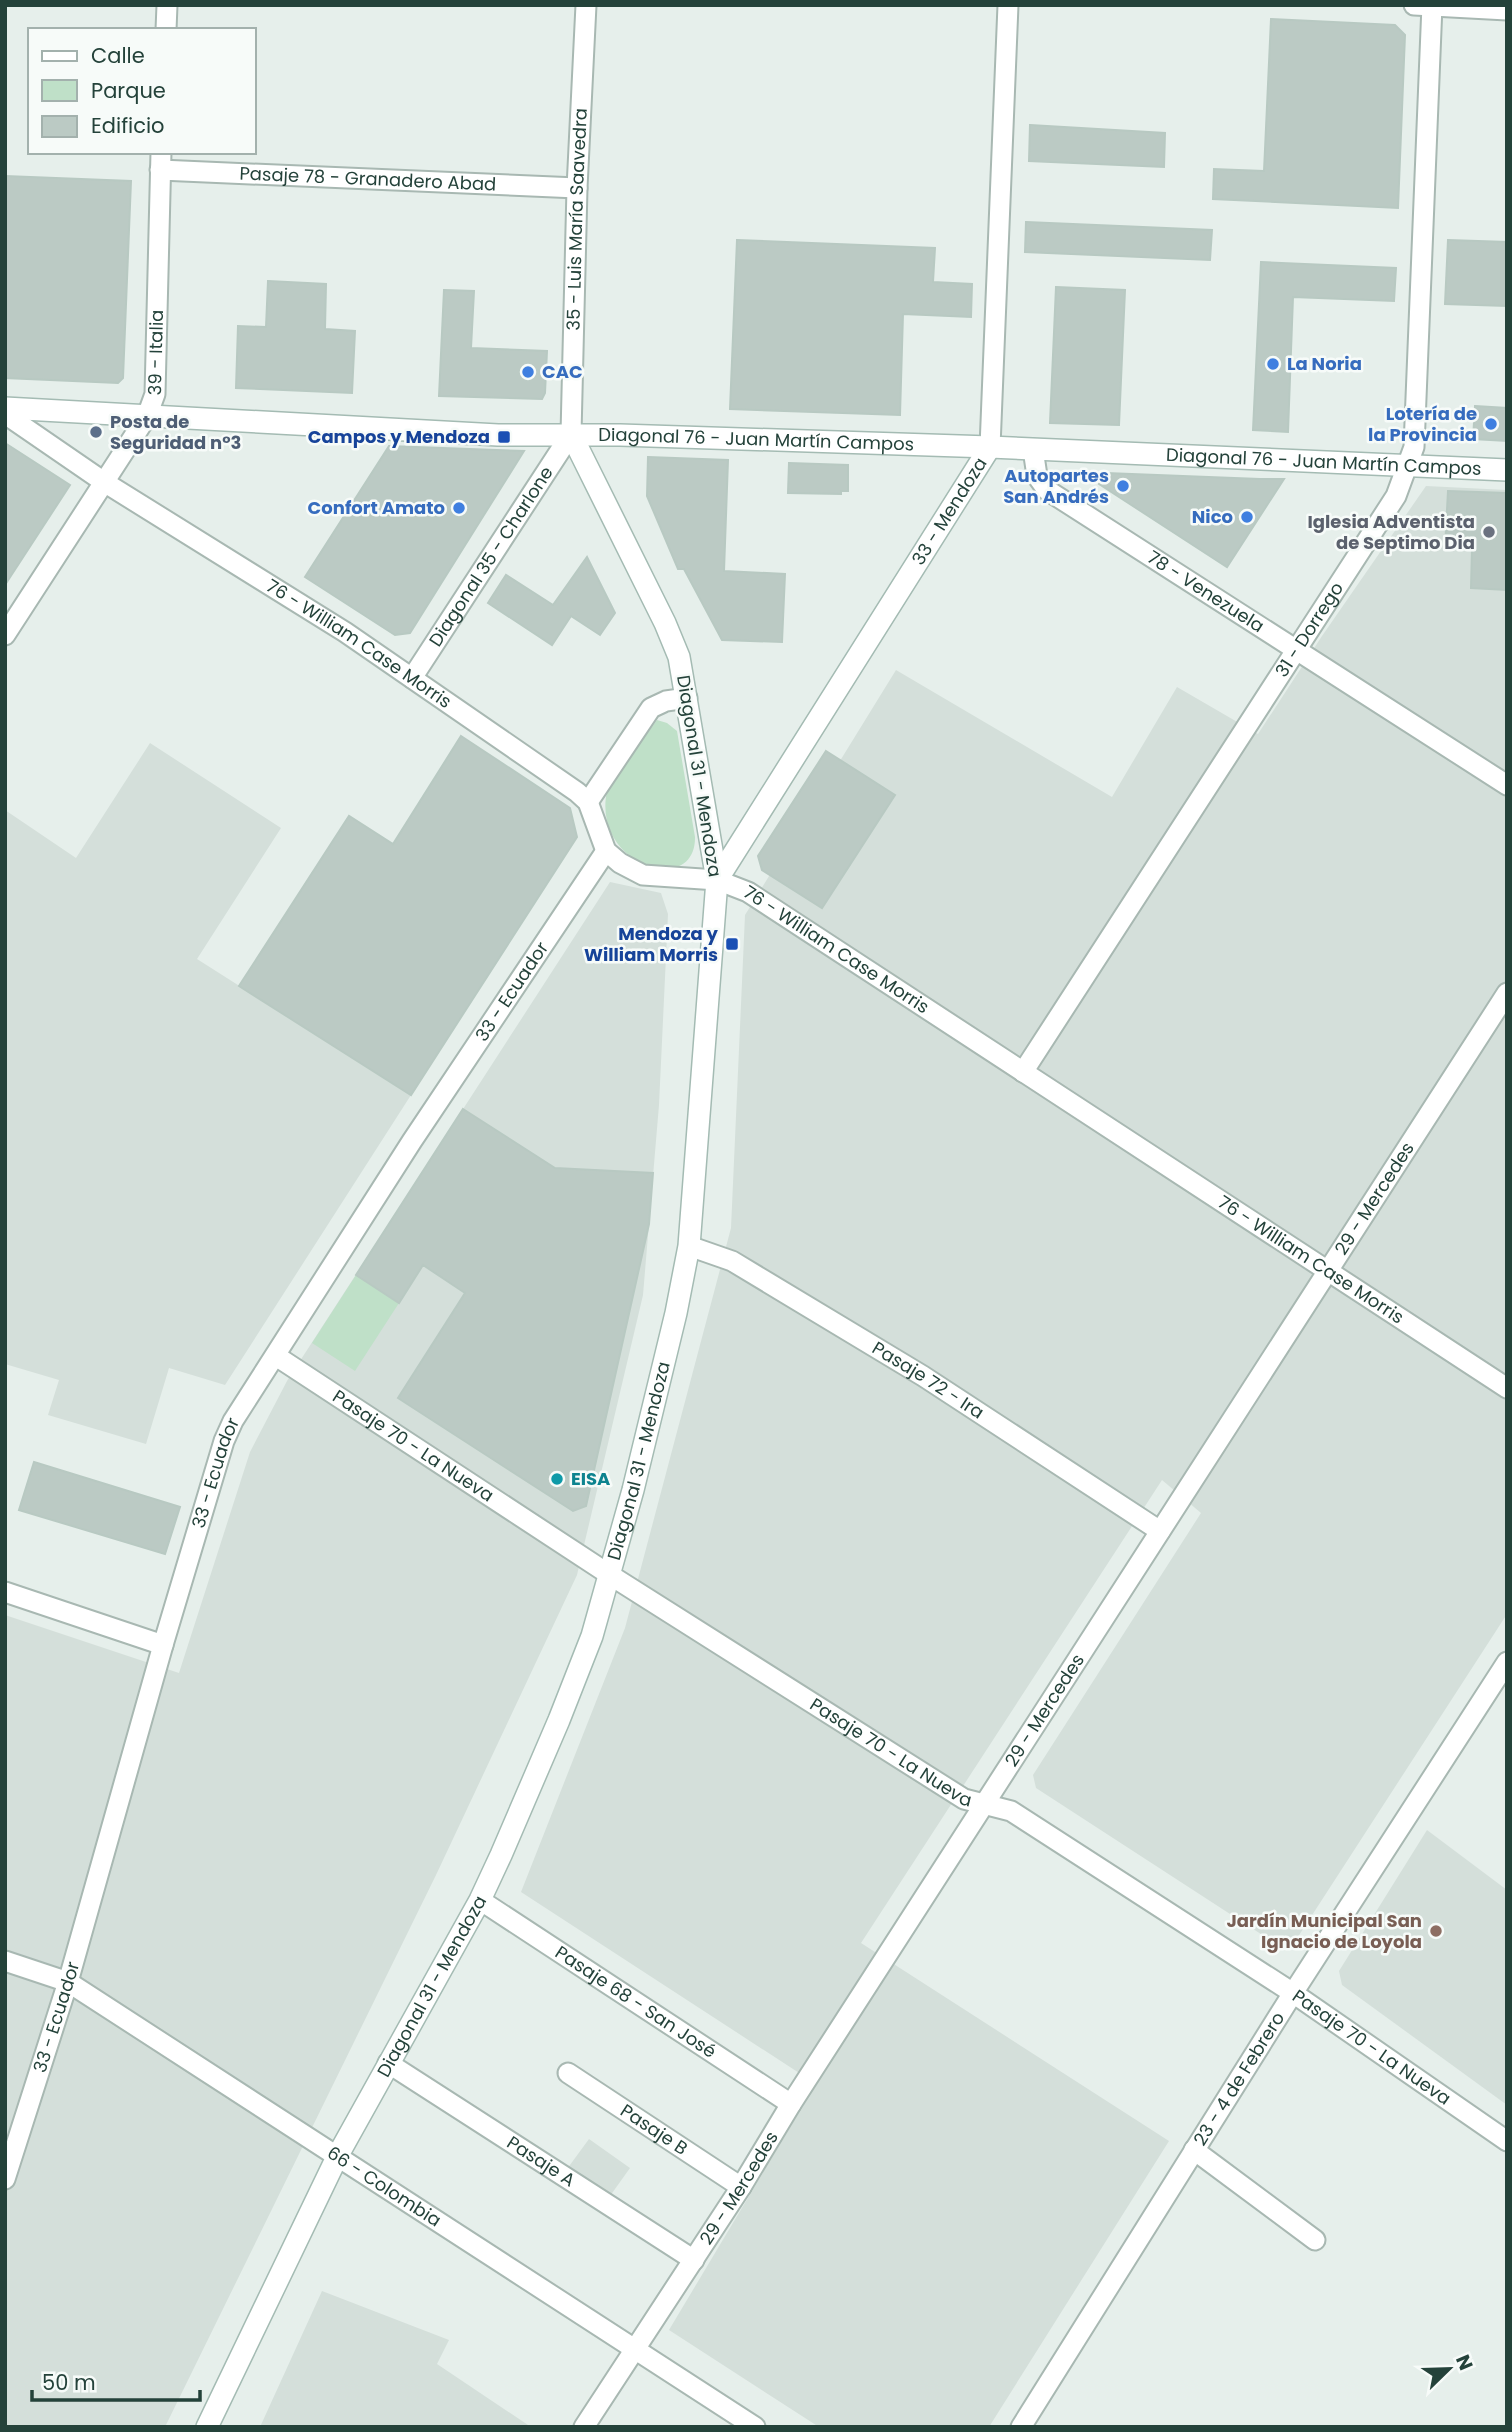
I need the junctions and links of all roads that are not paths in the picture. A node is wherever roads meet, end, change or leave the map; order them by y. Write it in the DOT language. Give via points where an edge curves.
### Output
graph roads {
  1 [pos="167,5"];
  2 [pos="586,5"];
  3 [pos="1008,5"];
  4 [pos="1414,5"];
  5 [pos="1432,6"];
  6 [pos="1507,10"];
  7 [pos="166,28"];
  8 [pos="160,161"];
  9 [pos="577,188"];
  10 [pos="5,408"];
  11 [pos="5,414"];
  12 [pos="147,416"];
  13 [pos="571,434"];
  14 [pos="990,447"];
  15 [pos="1033,449"];
  16 [pos="1408,466"];
  17 [pos="1507,470"];
  18 [pos="104,482"];
  19 [pos="5,635"];
  20 [pos="1295,649"];
  21 [pos="412,678"];
  22 [pos="687,698"];
  23 [pos="1507,785"];
  24 [pos="588,802"];
  25 [pos="606,851"];
  26 [pos="717,880"];
  27 [pos="1507,993"];
  28 [pos="1023,1073"];
  29 [pos="688,1246"];
  30 [pos="1329,1271"];
  31 [pos="276,1356"];
  32 [pos="1507,1388"];
  33 [pos="1160,1531"];
  34 [pos="610,1575"];
  35 [pos="5,1592"];
  36 [pos="163,1645"];
  37 [pos="1507,1662"];
  38 [pos="986,1804"];
  39 [pos="480,1900"];
  40 [pos="5,1961"];
  41 [pos="68,1982"];
  42 [pos="1293,1993"];
  43 [pos="388,2063"];
  44 [pos="568,2073"];
  45 [pos="791,2104"];
  46 [pos="1507,2141"];
  47 [pos="1194,2150"];
  48 [pos="338,2155"];
  49 [pos="5,2179"];
  50 [pos="741,2188"];
  51 [pos="1315,2240"];
  52 [pos="694,2260"];
  53 [pos="634,2349"];
  54 [pos="207,2427"];
  55 [pos="584,2427"];
  56 [pos="755,2427"];
  57 [pos="1021,2427"];
  1 -- 7 [label="street"];
  2 -- 9 [label="street, 35 - Luis María Saavedra"];
  3 -- 14 [label="street, 33 - Mendoza"];
  4 -- 5 [label="street"];
  5 -- 6 [label="street"];
  5 -- 16 [label="street, 31 - Dorrego" via="1414,447"];
  8 -- 9 [label="street, Pasaje 78 - Granadero Abad"];
  8 -- 12 [label="street, 39 - Italia" via="155,394"];
  9 -- 13 [label="street, 35 - Luis María Saavedra"];
  10 -- 12 [label="street, Diagonal 76 - Juan Martín Campos"];
  11 -- 18 [label="street, 76 - William Case Morris"];
  12 -- 13 [label="street, Diagonal 76 - Juan Martín Campos" via="498,435"];
  12 -- 18 [label="street, 39 - Italia"];
  13 -- 14 [label="street, Diagonal 76 - Juan Martín Campos"];
  13 -- 21 [label="street, Diagonal 35 - Charlone"];
  13 -- 22 [label="street, Diagonal 31 - Mendoza" via="672,638"];
  14 -- 15 [label="street, Diagonal 76 - Juan Martín Campos"];
  14 -- 26 [label="street, 33 - Mendoza"];
  15 -- 16 [label="street, Diagonal 76 - Juan Martín Campos"];
  15 -- 20 [label="street, 78 - Venezuela" via="1037,476 1047,490"];
  16 -- 17 [label="street, Diagonal 76 - Juan Martín Campos"];
  16 -- 20 [label="street, 31 - Dorrego" via="1396,496"];
  18 -- 19 [label="street, 39 - Italia"];
  18 -- 21 [label="street, 76 - William Case Morris"];
  20 -- 23 [label="street, 78 - Venezuela"];
  20 -- 28 [label="street, 31 - Dorrego"];
  21 -- 24 [label="street, 76 - William Case Morris"];
  22 -- 24 [label="street" via="650,708"];
  22 -- 26 [label="street, Diagonal 31 - Mendoza"];
  24 -- 25 [label="street"];
  25 -- 26 [label="street, 76 - William Case Morris" via="643,875"];
  25 -- 31 [label="street, 33 - Ecuador" via="412,1141"];
  26 -- 28 [label="street, 76 - William Case Morris" via="748,892"];
  26 -- 29 [label="street, Diagonal 31 - Mendoza"];
  27 -- 30 [label="street, 29 - Mercedes"];
  28 -- 30 [label="street, 76 - William Case Morris"];
  29 -- 33 [label="street, Pasaje 72 - Ira" via="732,1261 923,1376"];
  29 -- 34 [label="street, Diagonal 31 - Mendoza" via="676,1313"];
  30 -- 32 [label="street, 76 - William Case Morris"];
  30 -- 33 [label="street, 29 - Mercedes"];
  31 -- 34 [label="street, Pasaje 70 - La Nueva"];
  31 -- 36 [label="street, 33 - Ecuador" via="224,1441"];
  33 -- 38 [label="street, 29 - Mercedes"];
  34 -- 38 [label="street, Pasaje 70 - La Nueva" via="964,1799"];
  34 -- 39 [label="street, Diagonal 31 - Mendoza" via="559,1720"];
  35 -- 36 [label="street"];
  36 -- 41 [label="street, 33 - Ecuador"];
  37 -- 42 [label="street, 23 - 4 de Febrero"];
  38 -- 42 [label="street, Pasaje 70 - La Nueva" via="1011,1811"];
  38 -- 45 [label="street, 29 - Mercedes"];
  39 -- 43 [label="street, Diagonal 31 - Mendoza"];
  39 -- 45 [label="street, Pasaje 68 - San José"];
  40 -- 41 [label="street, 66 - Colombia"];
  41 -- 48 [label="street, 66 - Colombia"];
  41 -- 49 [label="street, 33 - Ecuador"];
  42 -- 46 [label="street, Pasaje 70 - La Nueva"];
  42 -- 47 [label="street, 23 - 4 de Febrero"];
  43 -- 48 [label="street, Diagonal 31 - Mendoza"];
  43 -- 52 [label="street, Pasaje A"];
  44 -- 50 [label="street, Pasaje B"];
  45 -- 50 [label="street, 29 - Mercedes"];
  47 -- 51 [label="street"];
  47 -- 57 [label="street, 23 - 4 de Febrero"];
  48 -- 53 [label="street, 66 - Colombia"];
  48 -- 54 [label="street, Diagonal 31 - Mendoza"];
  50 -- 52 [label="street, 29 - Mercedes"];
  52 -- 53 [label="street, 29 - Mercedes"];
  53 -- 55 [label="street, 29 - Mercedes"];
  53 -- 56 [label="street, 66 - Colombia"];
}
